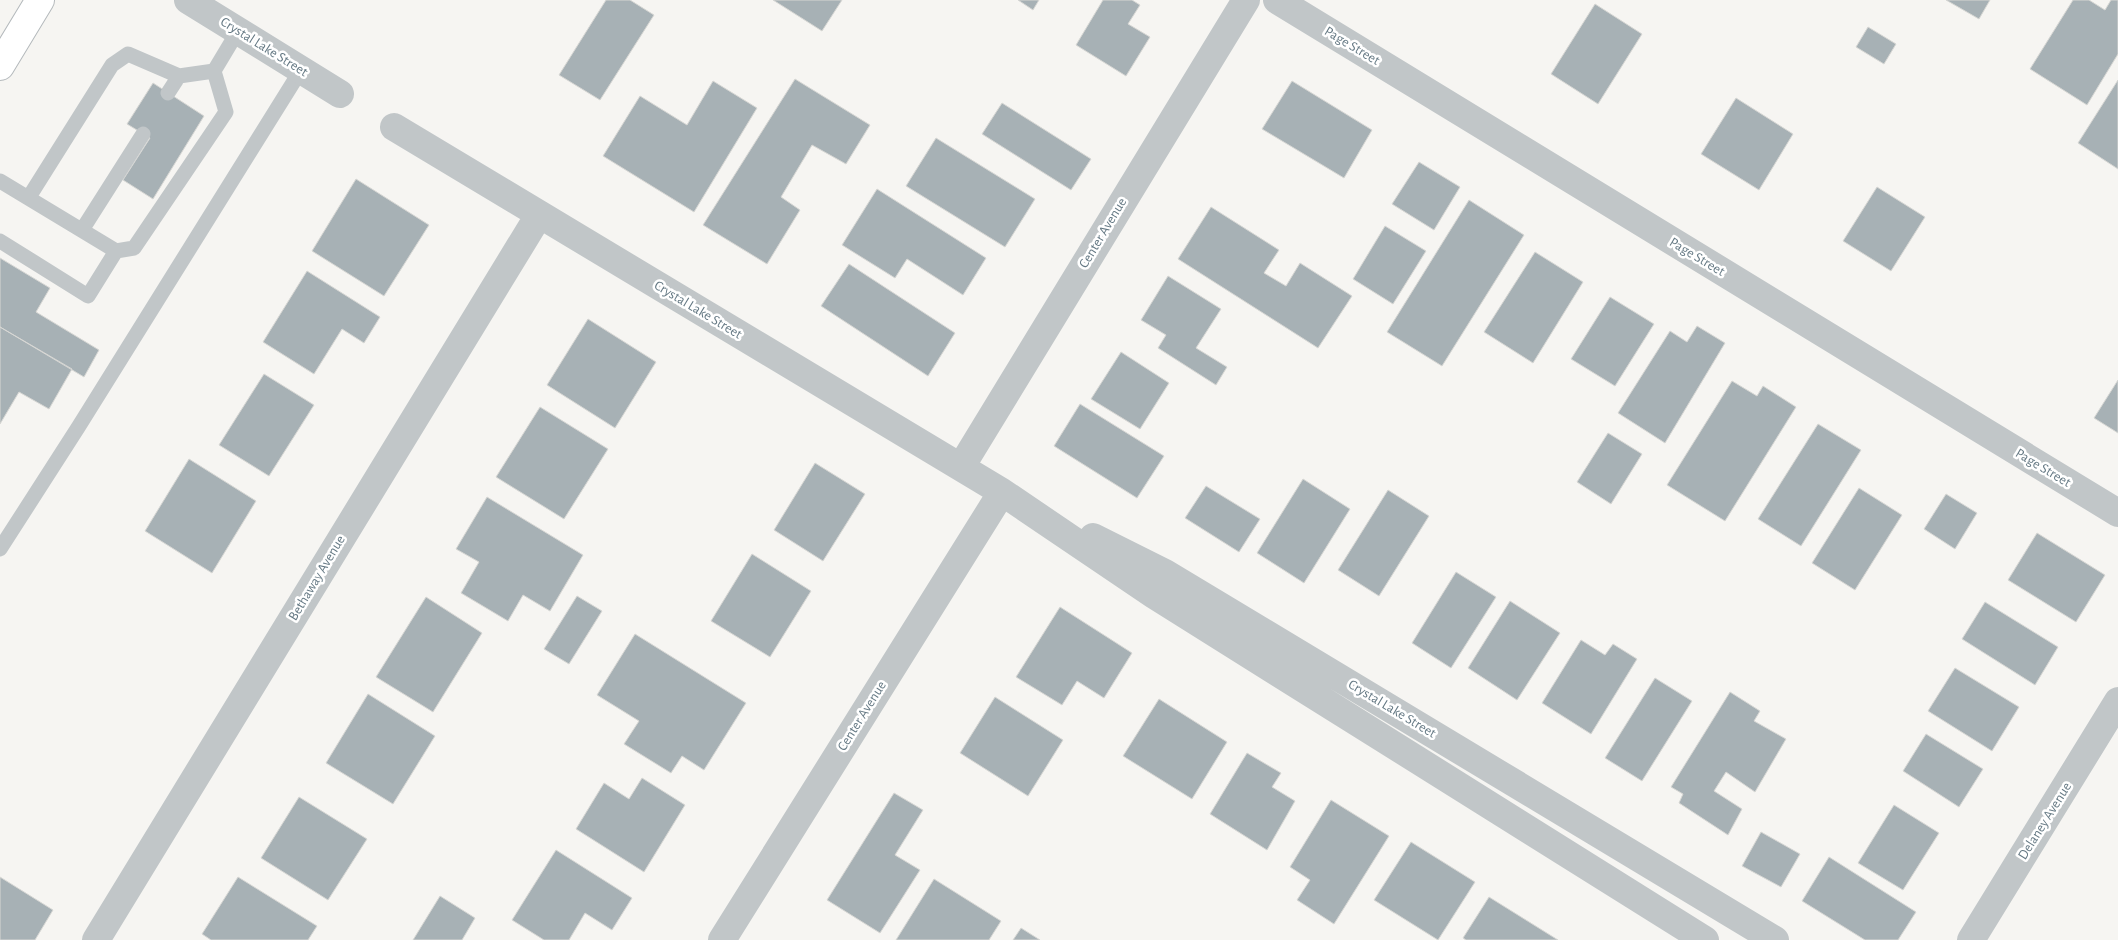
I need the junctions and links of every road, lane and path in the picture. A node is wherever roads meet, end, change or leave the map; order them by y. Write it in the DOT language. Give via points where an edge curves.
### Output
graph roads {
  1 [pos="40,0"];
  2 [pos="188,0"];
  3 [pos="1246,0"];
  4 [pos="1277,0"];
  5 [pos="238,31"];
  6 [pos="0,66"];
  7 [pos="301,70"];
  8 [pos="214,72"];
  9 [pos="179,76"];
  10 [pos="168,93"];
  11 [pos="340,94"];
  12 [pos="394,127"];
  13 [pos="143,134"];
  14 [pos="0,181"];
  15 [pos="29,197"];
  16 [pos="539,215"];
  17 [pos="82,230"];
  18 [pos="0,241"];
  19 [pos="116,251"];
  20 [pos="961,467"];
  21 [pos="1002,492"];
  22 [pos="2118,514"];
  23 [pos="0,549"];
  24 [pos="2118,701"];
  25 [pos="96,940"];
  26 [pos="722,940"];
  27 [pos="1705,940"];
  28 [pos="1775,940"];
  29 [pos="1971,940"];
  1 -- 6 [label="main road"];
  2 -- 5 [label="street, Crystal Lake Street"];
  3 -- 20 [label="street, Center Avenue"];
  4 -- 22 [label="street, Page Street"];
  5 -- 7 [label="street, Crystal Lake Street"];
  5 -- 8 [label="lane"];
  7 -- 11 [label="street, Crystal Lake Street"];
  7 -- 23 [label="lane"];
  8 -- 9 [label="lane"];
  8 -- 19 [label="lane" via="226,112 134,248"];
  9 -- 10 [label="lane"];
  9 -- 15 [label="lane" via="128,54 112,66"];
  12 -- 16 [label="street, Crystal Lake Street"];
  13 -- 17 [label="lane"];
  14 -- 15 [label="lane"];
  15 -- 17 [label="lane"];
  16 -- 20 [label="street, Crystal Lake Street"];
  16 -- 25 [label="street, Bethaway Avenue"];
  17 -- 19 [label="lane"];
  18 -- 19 [label="lane" via="88,296"];
  20 -- 21 [label="street, Crystal Lake Street"];
  21 -- 26 [label="street, Center Avenue"];
  21 -- 27 [label="street, Crystal Lake Street" via="1154,595"];
  21 -- 28 [label="street, Crystal Lake Street" via="1165,573"];
  24 -- 29 [label="street, Delaney Avenue"];
}
